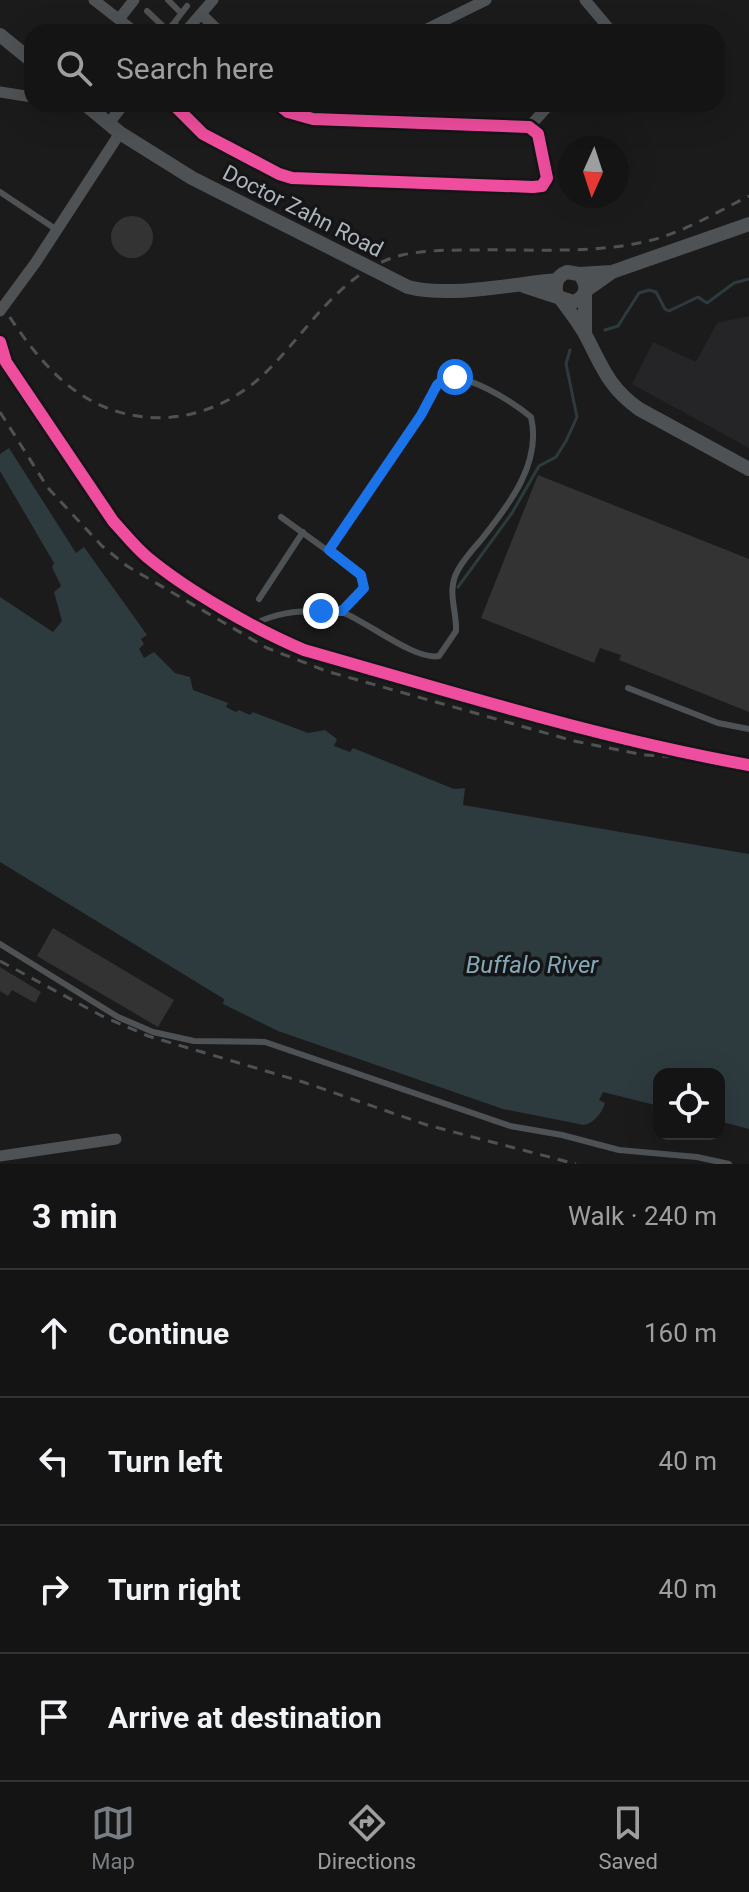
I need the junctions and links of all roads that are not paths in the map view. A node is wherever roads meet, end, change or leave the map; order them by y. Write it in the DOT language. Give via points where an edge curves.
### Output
graph roads {
  1 [pos="94,0"];
  2 [pos="134,0"];
  3 [pos="168,0"];
  4 [pos="213,0"];
  5 [pos="484,0"];
  6 [pos="591,2"];
  7 [pos="187,6"];
  8 [pos="147,11"];
  9 [pos="181,13"];
  10 [pos="201,14"];
  11 [pos="119,19"];
  12 [pos="174,23"];
  13 [pos="125,24"];
  14 [pos="159,24"];
  15 [pos="191,24"];
  16 [pos="212,24"];
  17 [pos="438,24"];
  18 [pos="606,24"];
  19 [pos="0,35"];
  20 [pos="24,54"];
  21 [pos="0,92"];
  22 [pos="24,96"];
  23 [pos="94,112"];
  24 [pos="121,112"];
  25 [pos="181,112"];
  26 [pos="288,112"];
  27 [pos="543,112"];
  28 [pos="529,127"];
  29 [pos="114,128"];
  30 [pos="0,192"];
  31 [pos="749,224"];
  32 [pos="57,230"];
  33 [pos="612,272"];
  34 [pos="579,274"];
  35 [pos="557,280"];
  36 [pos="523,285"];
  37 [pos="585,291"];
  38 [pos="560,298"];
  39 [pos="0,311"];
  40 [pos="585,334"];
  41 [pos="0,342"];
  42 [pos="749,469"];
  43 [pos="281,517"];
  44 [pos="303,532"];
  45 [pos="329,550"];
  46 [pos="259,599"];
  47 [pos="342,611"];
  48 [pos="254,624"];
  49 [pos="628,688"];
  50 [pos="749,729"];
  51 [pos="749,765"];
  52 [pos="0,944"];
  53 [pos="116,1139"];
  54 [pos="7,1157"];
  55 [pos="729,1164"];
  1 -- 11 [label="street"];
  2 -- 11 [label="street"];
  3 -- 9 [label="lane"];
  4 -- 10 [label="street"];
  5 -- 17 [label="street"];
  6 -- 18 [label="street"];
  7 -- 9 [label="lane"];
  8 -- 14 [label="lane"];
  9 -- 12 [label="lane"];
  10 -- 15 [label="street"];
  10 -- 16 [label="street"];
  11 -- 13 [label="street"];
  19 -- 20 [label="street"];
  21 -- 22 [label="street"];
  23 -- 29 [label="street, Doctor Zahn Road"];
  24 -- 29 [label="street"];
  25 -- 28 [label="street" via="203,134 279,174 300,178 538,187 547,172 538,134"];
  26 -- 28 [label="street" via="313,119"];
  27 -- 28 [label="street"];
  29 -- 32 [label="street"];
  29 -- 36 [label="street, Doctor Zahn Road" via="204,184 398,284 431,291"];
  30 -- 32 [label="lane"];
  31 -- 33 [label="street"];
  32 -- 39 [label="street"];
  33 -- 34 [label="street, Doctor Zahn Road"];
  33 -- 37 [label="street"];
  34 -- 35 [label="street, Doctor Zahn Road" via="567,272"];
  34 -- 37 [label="street"];
  35 -- 36 [label="street, Doctor Zahn Road"];
  35 -- 38 [label="street"];
  36 -- 38 [label="street, Doctor Zahn Road"];
  37 -- 38 [label="street" via="573,302"];
  37 -- 40 [label="street"];
  38 -- 40 [label="street"];
  40 -- 42 [label="street" via="622,398"];
  41 -- 48 [label="street" via="6,362 131,541 194,590"];
  43 -- 44 [label="lane"];
  44 -- 45 [label="lane"];
  44 -- 46 [label="lane"];
  45 -- 47 [label="lane" via="365,582"];
  45 -- 47 [label="lane" via="443,378 455,377 495,392 531,417 532,455 516,489 458,570 452,590 456,631 445,650 427,656"];
  47 -- 48 [label="lane" via="288,612"];
  48 -- 51 [label="street" via="304,650 525,714 641,745"];
  49 -- 50 [label="lane" via="718,723"];
  52 -- 55 [label="lane" via="118,1017 153,1032 194,1041 265,1042 510,1126 619,1150"];
  53 -- 54 [label="street"];
}
